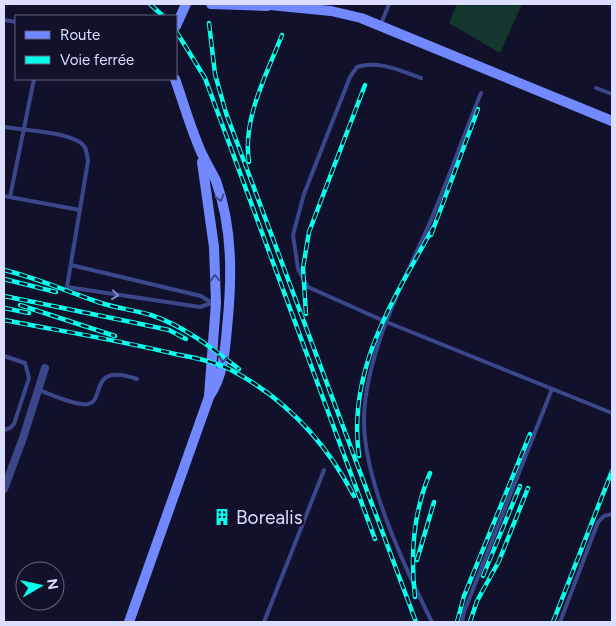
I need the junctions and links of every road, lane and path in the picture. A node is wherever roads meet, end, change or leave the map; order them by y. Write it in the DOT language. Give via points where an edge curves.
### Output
graph roads {
  1 [pos="186,4"];
  2 [pos="211,4"];
  3 [pos="260,4"];
  4 [pos="279,4"];
  5 [pos="389,4"];
  6 [pos="293,7"];
  7 [pos="178,22"];
  8 [pos="380,26"];
  9 [pos="421,78"];
  10 [pos="34,80"];
  11 [pos="175,80"];
  12 [pos="596,88"];
  13 [pos="481,93"];
  14 [pos="612,94"];
  15 [pos="612,121"];
  16 [pos="4,126"];
  17 [pos="23,130"];
  18 [pos="202,153"];
  19 [pos="4,196"];
  20 [pos="10,197"];
  21 [pos="80,210"];
  22 [pos="71,265"];
  23 [pos="214,303"];
  24 [pos="229,304"];
  25 [pos="388,322"];
  26 [pos="4,356"];
  27 [pos="45,368"];
  28 [pos="137,379"];
  29 [pos="552,389"];
  30 [pos="38,390"];
  31 [pos="209,397"];
  32 [pos="612,413"];
  33 [pos="4,430"];
  34 [pos="324,470"];
  35 [pos="4,489"];
  36 [pos="612,514"];
  37 [pos="129,622"];
  38 [pos="264,622"];
  39 [pos="432,622"];
  40 [pos="462,622"];
  41 [pos="560,622"];
  1 -- 7 [label="main road"];
  2 -- 6 [label="main road"];
  3 -- 6 [label="main road"];
  4 -- 6 [label="main road"];
  5 -- 8 [label="lane"];
  6 -- 8 [label="main road" via="331,10"];
  8 -- 15 [label="main road"];
  9 -- 25 [label="lane" via="373,64 357,67 350,77 304,194 293,235 298,270 308,287"];
  10 -- 17 [label="lane"];
  11 -- 18 [label="main road"];
  12 -- 14 [label="lane"];
  13 -- 25 [label="lane"];
  16 -- 17 [label="lane"];
  17 -- 20 [label="lane"];
  17 -- 21 [label="lane" via="65,137 84,146 88,161"];
  23 -- 18 [label="main road, one-way" via="214,247"];
  18 -- 24 [label="main road, one-way" via="216,181 228,237 231,259"];
  19 -- 20 [label="lane"];
  20 -- 21 [label="lane"];
  21 -- 22 [label="lane"];
  22 -- 23 [label="lane" via="200,296"];
  22 -- 23 [label="lane, one-way" via="67,287 200,307"];
  23 -- 24 [label="main road"];
  23 -- 31 [label="main road"];
  24 -- 31 [label="main road, one-way" via="222,366 217,386"];
  25 -- 29 [label="lane"];
  25 -- 39 [label="lane" via="368,383 364,420 369,466 394,538"];
  26 -- 33 [label="lane" via="25,363 29,378 14,424"];
  27 -- 30 [label="street"];
  28 -- 30 [label="lane" via="122,374 109,375 88,404 78,404"];
  29 -- 32 [label="lane"];
  29 -- 40 [label="lane"];
  30 -- 35 [label="street"];
  31 -- 37 [label="main road"];
  34 -- 38 [label="lane"];
  36 -- 41 [label="lane" via="598,522"];
}
